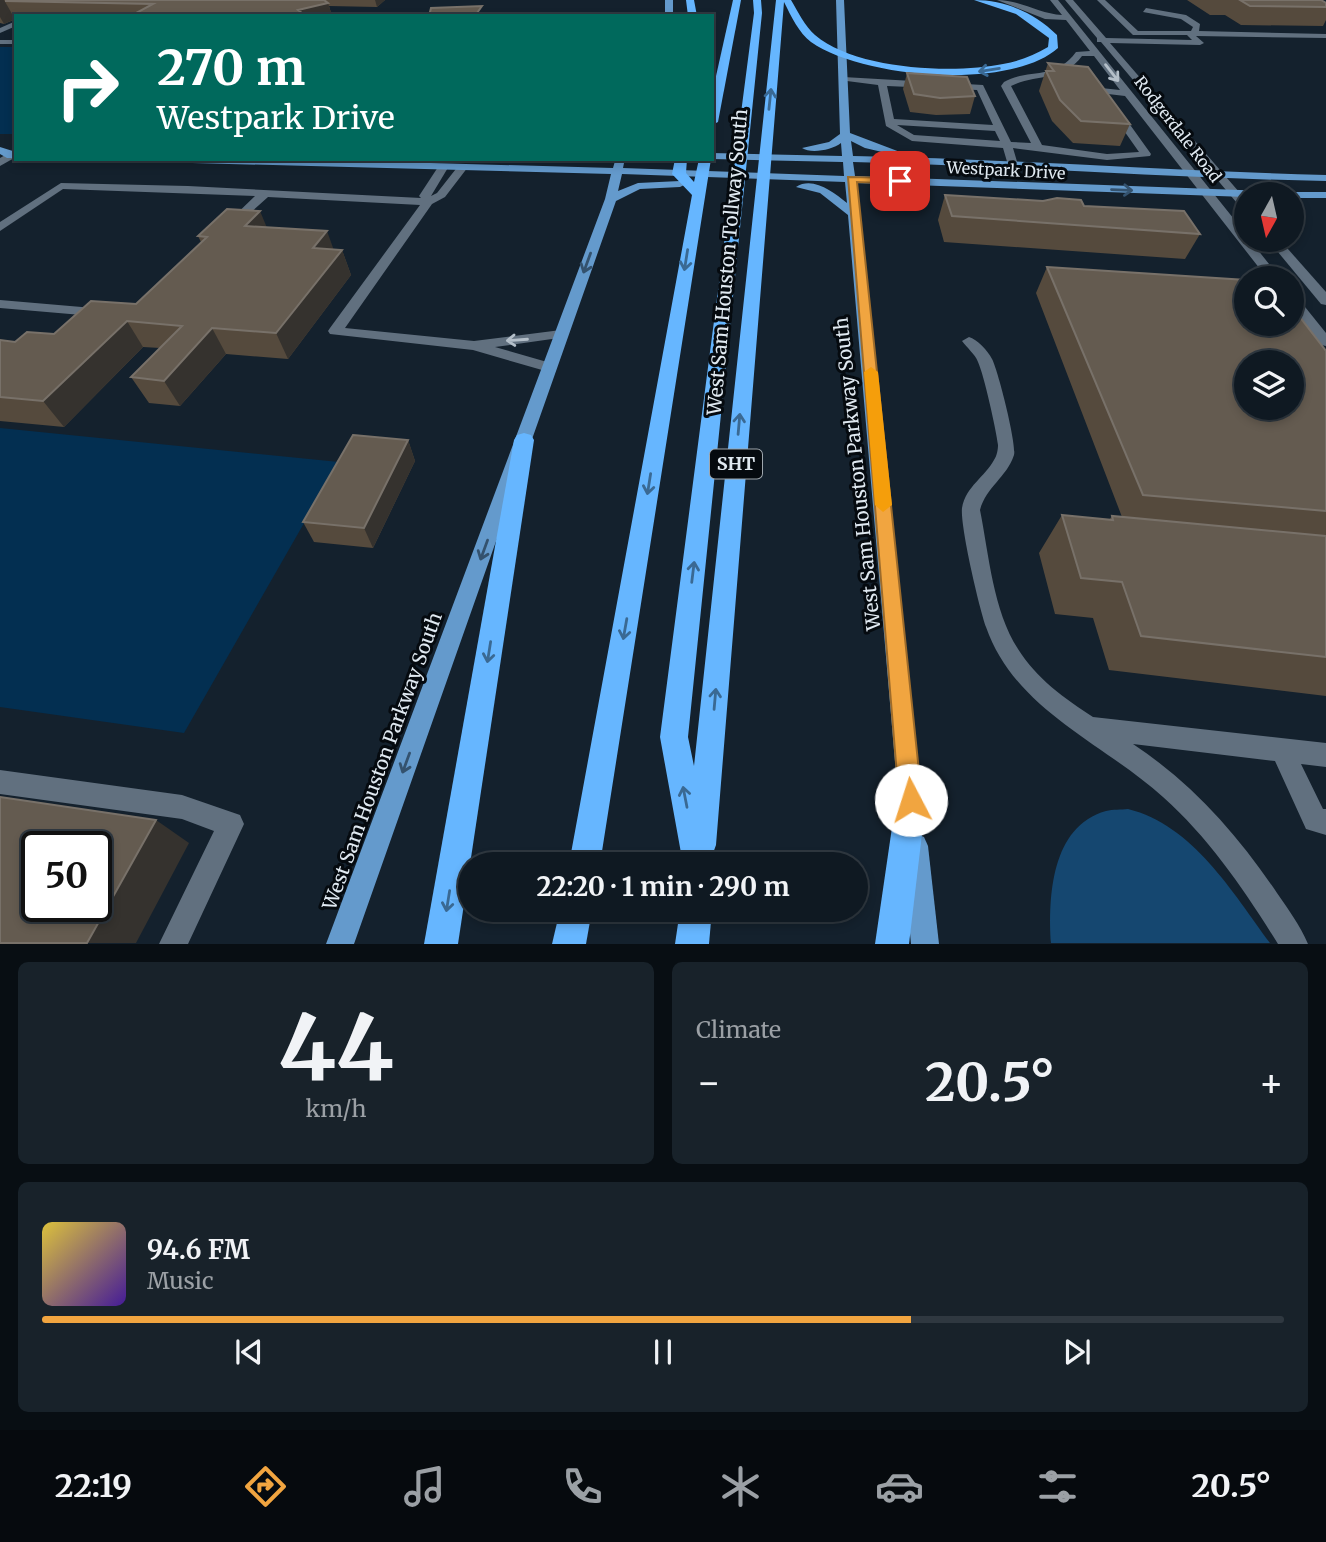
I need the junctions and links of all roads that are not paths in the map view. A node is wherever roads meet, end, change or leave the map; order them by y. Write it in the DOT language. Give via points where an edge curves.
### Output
graph roads {
  1 [pos="737,0"];
  2 [pos="757,0"];
  3 [pos="780,0"];
  4 [pos="787,0"];
  5 [pos="840,0"];
  6 [pos="978,0"];
  7 [pos="1001,0"];
  8 [pos="1028,0"];
  9 [pos="1054,0"];
  10 [pos="1069,0"];
  11 [pos="1101,0"];
  12 [pos="1138,5"];
  13 [pos="1146,10"];
  14 [pos="1037,12"];
  15 [pos="1069,18"];
  16 [pos="1175,33"];
  17 [pos="1192,33"];
  18 [pos="1326,36"];
  19 [pos="1086,39"];
  20 [pos="1104,40"];
  21 [pos="1200,44"];
  22 [pos="1326,46"];
  23 [pos="1097,53"];
  24 [pos="843,80"];
  25 [pos="882,83"];
  26 [pos="994,87"];
  27 [pos="1128,93"];
  28 [pos="714,112"];
  29 [pos="891,122"];
  30 [pos="1000,128"];
  31 [pos="845,135"];
  32 [pos="714,145"];
  33 [pos="1007,145"];
  34 [pos="1038,147"];
  35 [pos="0,150"];
  36 [pos="810,152"];
  37 [pos="1093,154"];
  38 [pos="11,156"];
  39 [pos="714,156"];
  40 [pos="849,158"];
  41 [pos="255,161"];
  42 [pos="681,161"];
  43 [pos="705,161"];
  44 [pos="944,161"];
  45 [pos="0,163"];
  46 [pos="618,165"];
  47 [pos="1013,165"];
  48 [pos="444,166"];
  49 [pos="463,167"];
  50 [pos="1103,170"];
  51 [pos="1192,176"];
  52 [pos="1220,176"];
  53 [pos="655,178"];
  54 [pos="1326,178"];
  55 [pos="852,179"];
  56 [pos="808,182"];
  57 [pos="698,192"];
  58 [pos="265,193"];
  59 [pos="1205,193"];
  60 [pos="1234,193"];
  61 [pos="1234,194"];
  62 [pos="1304,195"];
  63 [pos="1326,195"];
  64 [pos="611,199"];
  65 [pos="428,202"];
  66 [pos="853,213"];
  67 [pos="0,228"];
  68 [pos="216,240"];
  69 [pos="1284,252"];
  70 [pos="1264,266"];
  71 [pos="1326,301"];
  72 [pos="0,304"];
  73 [pos="116,314"];
  74 [pos="1304,315"];
  75 [pos="561,334"];
  76 [pos="969,341"];
  77 [pos="1326,342"];
  78 [pos="474,346"];
  79 [pos="549,367"];
  80 [pos="524,440"];
  81 [pos="1090,728"];
  82 [pos="1282,750"];
  83 [pos="1326,755"];
  84 [pos="0,782"];
  85 [pos="911,800"];
  86 [pos="1326,822"];
  87 [pos="586,852"];
  88 [pos="697,852"];
  89 [pos="700,852"];
  90 [pos="573,922"];
  91 [pos="694,922"];
  92 [pos="173,943"];
  93 [pos="340,943"];
  94 [pos="441,943"];
  95 [pos="569,943"];
  96 [pos="692,943"];
  97 [pos="892,943"];
  98 [pos="925,943"];
  99 [pos="1294,943"];
  1 -- 28 [label="highway, West Sam Houston Tollway South"];
  88 -- 2 [label="highway, one-way" via="674,737"];
  89 -- 3 [label="highway, West Sam Houston Tollway South / SHT, one-way"];
  6 -- 4 [label="highway, one-way" via="1009,7 1040,23 1054,37 1053,48 1040,59 978,72 890,66 835,51 814,39"];
  5 -- 24 [label="main road, West Sam Houston Parkway South"];
  7 -- 14 [label="street"];
  8 -- 14 [label="street"];
  9 -- 15 [label="street, Rodgerdale Road"];
  10 -- 20 [label="street, Rodgerdale Road"];
  11 -- 16 [label="street" via="1136,33"];
  12 -- 13 [label="street"];
  13 -- 16 [label="street"];
  13 -- 17 [label="street" via="1184,18 1196,26"];
  14 -- 15 [label="street"];
  15 -- 19 [label="street, Rodgerdale Road"];
  16 -- 17 [label="street"];
  17 -- 18 [label="street"];
  17 -- 21 [label="street"];
  19 -- 20 [label="street"];
  19 -- 23 [label="street, Rodgerdale Road"];
  20 -- 21 [label="street"];
  20 -- 52 [label="street, Rodgerdale Road"];
  21 -- 22 [label="street"];
  23 -- 26 [label="street" via="1079,54 1070,68"];
  23 -- 27 [label="street, Rodgerdale Road, one-way"];
  24 -- 25 [label="street"];
  24 -- 31 [label="main road, West Sam Houston Parkway South"];
  25 -- 26 [label="street"];
  25 -- 29 [label="street"];
  26 -- 30 [label="street"];
  26 -- 34 [label="street"];
  27 -- 37 [label="street" via="1099,88 1146,154"];
  27 -- 51 [label="street, Rodgerdale Road"];
  29 -- 30 [label="street"];
  29 -- 33 [label="street" via="912,138"];
  30 -- 33 [label="street"];
  31 -- 36 [label="main road"];
  31 -- 40 [label="main road, West Sam Houston Parkway South"];
  31 -- 44 [label="main road" via="881,149"];
  32 -- 36 [label="main road"];
  33 -- 34 [label="street"];
  33 -- 47 [label="street"];
  34 -- 37 [label="street"];
  35 -- 38 [label="main road"];
  36 -- 39 [label="main road, Westpark Drive"];
  36 -- 40 [label="main road, Westpark Drive"];
  37 -- 50 [label="street"];
  38 -- 45 [label="street"];
  40 -- 44 [label="main road, Westpark Drive"];
  40 -- 55 [label="main road, West Sam Houston Parkway South"];
  41 -- 48 [label="main road"];
  42 -- 57 [label="highway" via="679,174"];
  43 -- 57 [label="highway, West Sam Houston Tollway South"];
  44 -- 47 [label="main road, Westpark Drive"];
  46 -- 49 [label="main road"];
  46 -- 53 [label="main road"];
  46 -- 64 [label="main road, West Sam Houston Parkway South"];
  47 -- 50 [label="main road, Westpark Drive"];
  48 -- 49 [label="main road"];
  48 -- 65 [label="street" via="425,196"];
  49 -- 65 [label="street" via="441,195"];
  50 -- 51 [label="main road, Westpark Drive"];
  51 -- 52 [label="main road, Westpark Drive"];
  51 -- 59 [label="street, Rodgerdale Road"];
  52 -- 54 [label="main road, Westpark Drive"];
  52 -- 60 [label="street, Rodgerdale Road"];
  53 -- 56 [label="main road, Westpark Drive"];
  53 -- 64 [label="main road"];
  55 -- 56 [label="main road, Westpark Drive"];
  55 -- 59 [label="main road, Westpark Drive, one-way"];
  55 -- 66 [label="main road, West Sam Houston Parkway South"];
  56 -- 66 [label="main road"];
  57 -- 87 [label="highway, West Sam Houston Tollway South, one-way"];
  58 -- 65 [label="street"];
  58 -- 67 [label="street" via="61,186"];
  58 -- 68 [label="street"];
  59 -- 61 [label="main road, Westpark Drive"];
  59 -- 70 [label="street, Rodgerdale Road"];
  62 -- 63 [label="main road"];
  64 -- 75 [label="main road, West Sam Houston Parkway South, one-way"];
  65 -- 78 [label="street" via="335,331"];
  66 -- 85 [label="main road, West Sam Houston Parkway South"];
  69 -- 71 [label="street"];
  72 -- 73 [label="street"];
  74 -- 77 [label="street"];
  75 -- 78 [label="street, one-way"];
  75 -- 79 [label="main road, West Sam Houston Parkway South"];
  76 -- 81 [label="street" via="985,360 1007,447 1005,461 974,494 971,510 996,626 1011,658"];
  78 -- 79 [label="street"];
  79 -- 80 [label="main road, West Sam Houston Parkway South"];
  80 -- 93 [label="main road, West Sam Houston Parkway South, one-way"];
  80 -- 94 [label="highway, one-way"];
  81 -- 82 [label="street"];
  81 -- 99 [label="street" via="1149,770 1207,821"];
  82 -- 83 [label="street"];
  82 -- 86 [label="street" via="1315,820"];
  84 -- 92 [label="street" via="182,807 231,824"];
  85 -- 97 [label="highway"];
  85 -- 98 [label="main road, West Sam Houston Parkway South"];
  90 -- 95 [label="highway"];
  91 -- 96 [label="highway"];
}
